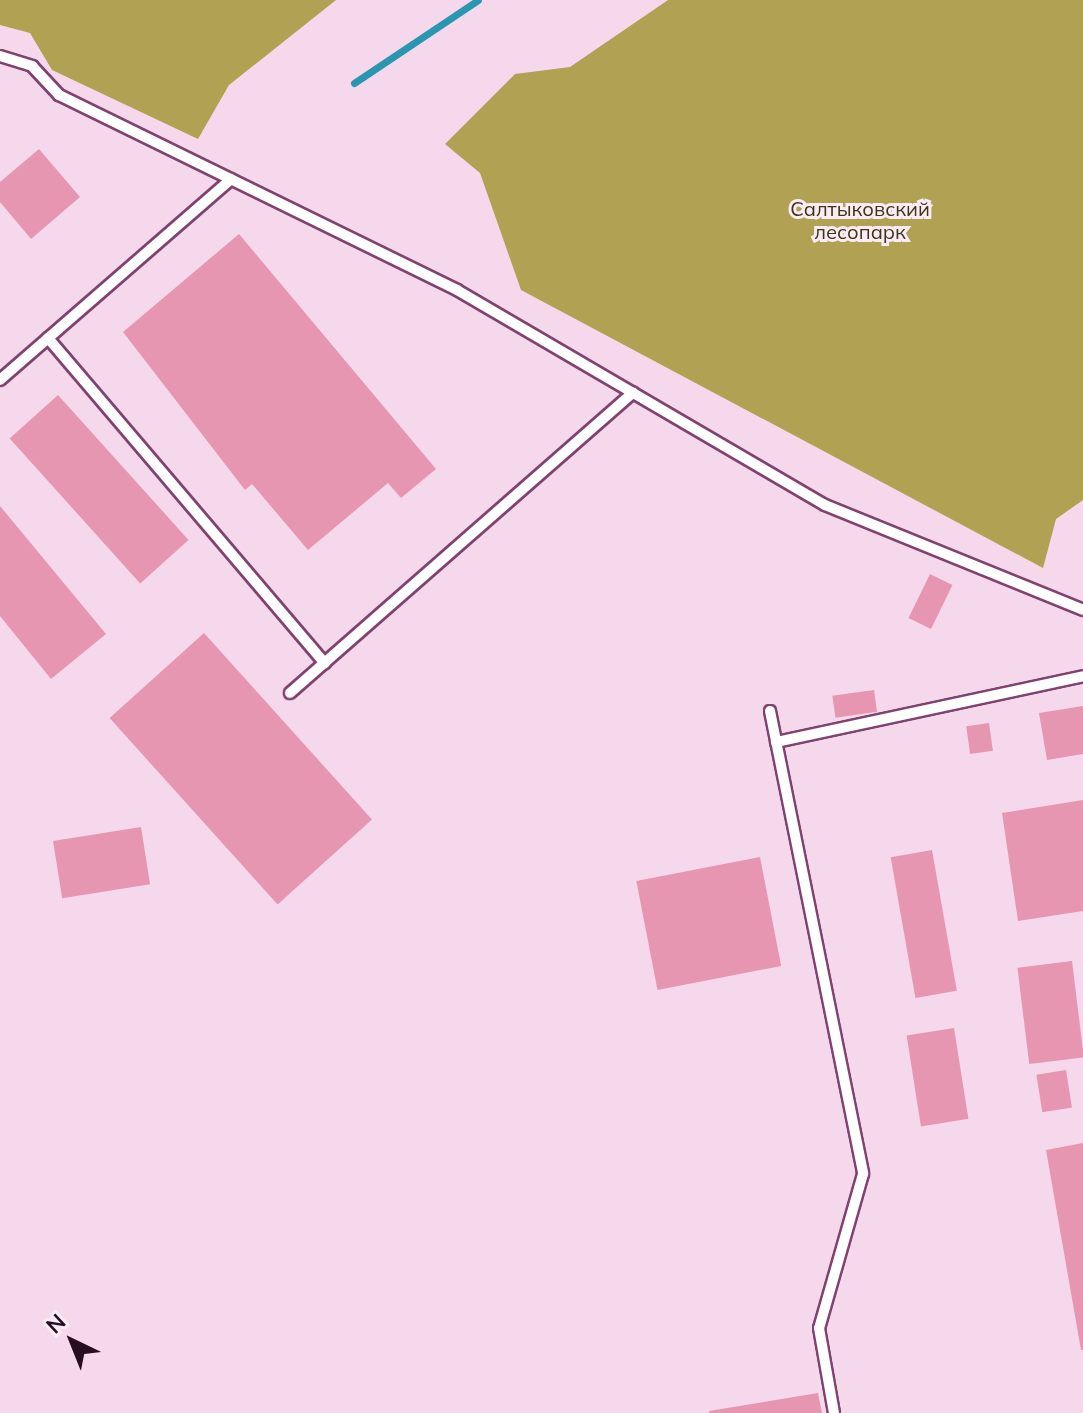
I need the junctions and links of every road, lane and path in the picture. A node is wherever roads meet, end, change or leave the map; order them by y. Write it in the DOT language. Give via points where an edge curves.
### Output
graph roads {
  1 [pos="0,56"];
  2 [pos="231,179"];
  3 [pos="48,338"];
  4 [pos="0,380"];
  5 [pos="633,393"];
  6 [pos="1083,610"];
  7 [pos="325,663"];
  8 [pos="1083,676"];
  9 [pos="290,693"];
  10 [pos="770,711"];
  11 [pos="776,742"];
  12 [pos="834,1413"];
  1 -- 2 [label="lane" via="32,66 59,95"];
  2 -- 3 [label="lane"];
  2 -- 5 [label="lane" via="457,290"];
  3 -- 4 [label="lane"];
  3 -- 7 [label="lane"];
  5 -- 6 [label="lane" via="825,505"];
  5 -- 7 [label="lane"];
  7 -- 9 [label="lane"];
  8 -- 11 [label="lane"];
  10 -- 11 [label="lane"];
  11 -- 12 [label="lane" via="863,1174 819,1328"];
}
